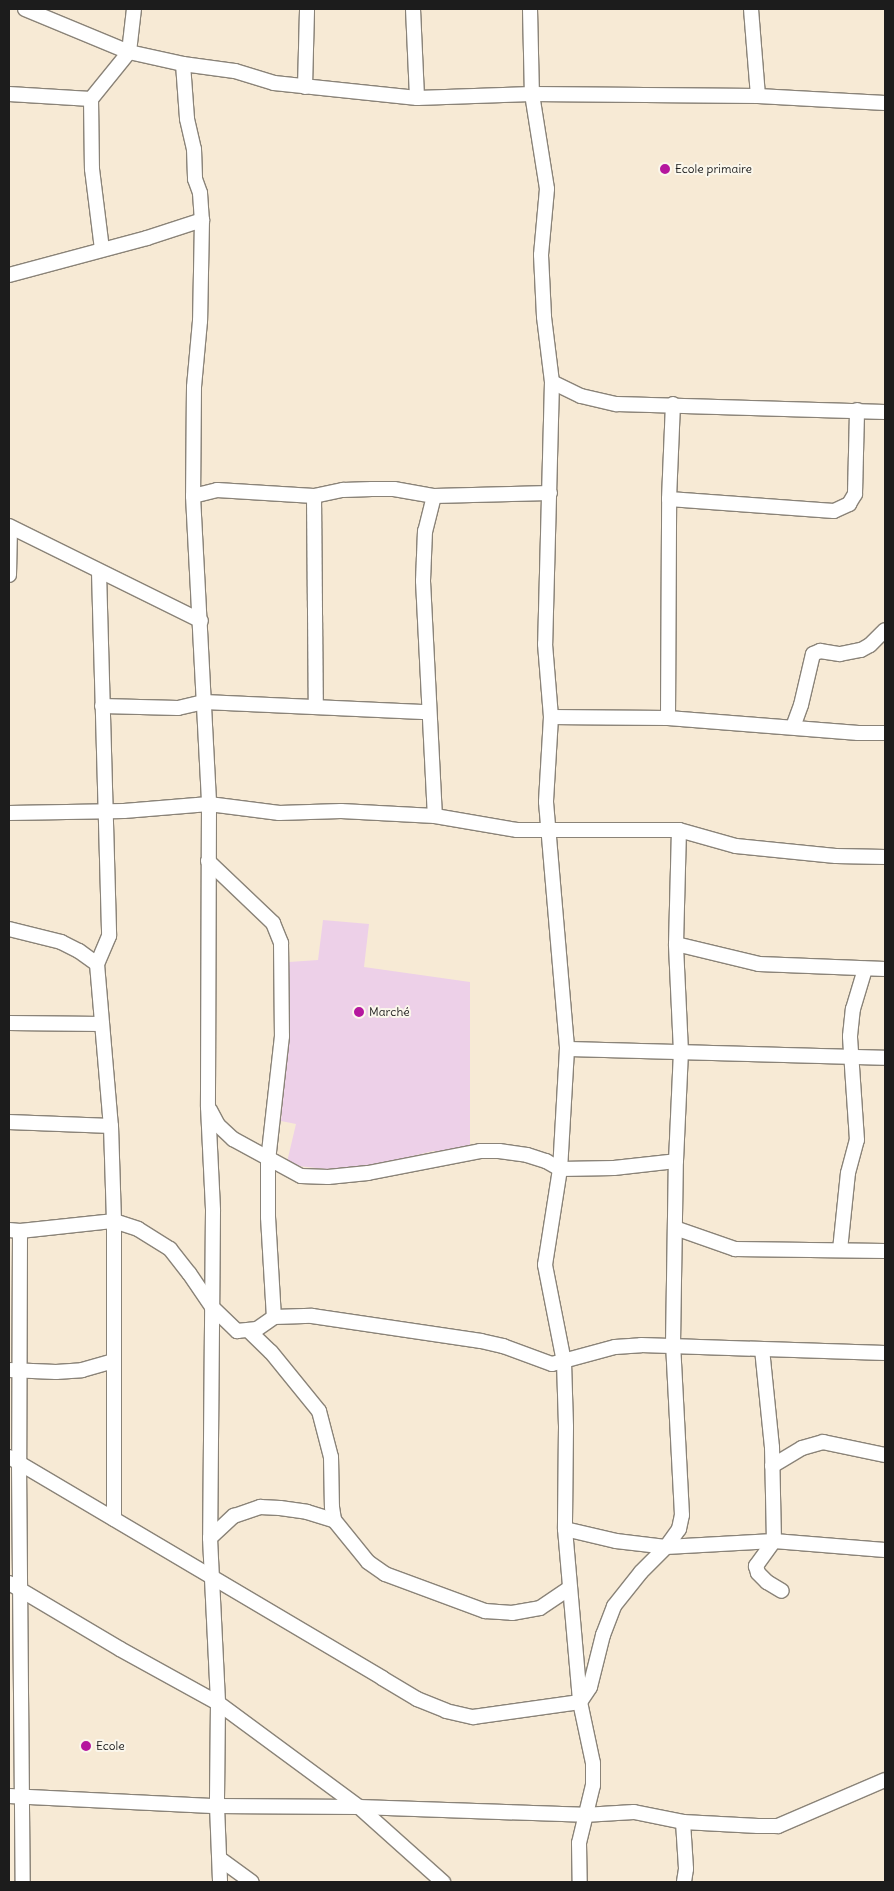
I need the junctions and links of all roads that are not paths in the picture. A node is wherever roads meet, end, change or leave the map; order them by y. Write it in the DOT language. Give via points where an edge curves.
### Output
graph roads {
  1 [pos="25,9"];
  2 [pos="134,9"];
  3 [pos="307,9"];
  4 [pos="413,9"];
  5 [pos="530,9"];
  6 [pos="751,9"];
  7 [pos="130,52"];
  8 [pos="183,64"];
  9 [pos="305,87"];
  10 [pos="9,94"];
  11 [pos="532,94"];
  12 [pos="758,96"];
  13 [pos="418,98"];
  14 [pos="91,99"];
  15 [pos="885,103"];
  16 [pos="202,220"];
  17 [pos="102,249"];
  18 [pos="9,275"];
  19 [pos="552,382"];
  20 [pos="673,404"];
  21 [pos="857,410"];
  22 [pos="885,412"];
  23 [pos="550,493"];
  24 [pos="193,496"];
  25 [pos="314,496"];
  26 [pos="434,496"];
  27 [pos="669,499"];
  28 [pos="9,527"];
  29 [pos="99,572"];
  30 [pos="9,575"];
  31 [pos="201,621"];
  32 [pos="885,630"];
  33 [pos="204,702"];
  34 [pos="102,706"];
  35 [pos="316,707"];
  36 [pos="428,712"];
  37 [pos="551,717"];
  38 [pos="668,718"];
  39 [pos="793,726"];
  40 [pos="885,733"];
  41 [pos="208,804"];
  42 [pos="105,811"];
  43 [pos="9,813"];
  44 [pos="435,816"];
  45 [pos="679,830"];
  46 [pos="550,831"];
  47 [pos="885,857"];
  48 [pos="208,861"];
  49 [pos="9,929"];
  50 [pos="676,944"];
  51 [pos="98,964"];
  52 [pos="865,969"];
  53 [pos="885,969"];
  54 [pos="9,1022"];
  55 [pos="102,1024"];
  56 [pos="567,1049"];
  57 [pos="681,1052"];
  58 [pos="850,1057"];
  59 [pos="885,1058"];
  60 [pos="208,1107"];
  61 [pos="9,1122"];
  62 [pos="111,1126"];
  63 [pos="268,1160"];
  64 [pos="676,1161"];
  65 [pos="560,1168"];
  66 [pos="114,1221"];
  67 [pos="675,1228"];
  68 [pos="15,1231"];
  69 [pos="840,1250"];
  70 [pos="885,1251"];
  71 [pos="212,1307"];
  72 [pos="274,1317"];
  73 [pos="248,1331"];
  74 [pos="673,1344"];
  75 [pos="762,1349"];
  76 [pos="885,1353"];
  77 [pos="113,1361"];
  78 [pos="564,1362"];
  79 [pos="14,1370"];
  80 [pos="885,1454"];
  81 [pos="14,1460"];
  82 [pos="772,1466"];
  83 [pos="114,1519"];
  84 [pos="334,1520"];
  85 [pos="565,1529"];
  86 [pos="210,1538"];
  87 [pos="774,1541"];
  88 [pos="666,1547"];
  89 [pos="885,1550"];
  90 [pos="213,1578"];
  91 [pos="15,1587"];
  92 [pos="570,1588"];
  93 [pos="782,1591"];
  94 [pos="218,1702"];
  95 [pos="580,1702"];
  96 [pos="885,1780"];
  97 [pos="16,1797"];
  98 [pos="217,1806"];
  99 [pos="359,1808"];
  100 [pos="584,1815"];
  101 [pos="683,1822"];
  102 [pos="220,1859"];
  103 [pos="23,1882"];
  104 [pos="220,1882"];
  105 [pos="252,1882"];
  106 [pos="443,1882"];
  107 [pos="580,1882"];
  108 [pos="684,1882"];
  1 -- 7 [label="street"];
  2 -- 7 [label="street"];
  3 -- 9 [label="street"];
  4 -- 13 [label="street"];
  5 -- 11 [label="street"];
  6 -- 12 [label="street"];
  7 -- 8 [label="street"];
  7 -- 14 [label="street"];
  8 -- 9 [label="street" via="235,71 274,83"];
  8 -- 16 [label="street" via="187,119 194,148"];
  9 -- 13 [label="street"];
  10 -- 14 [label="street"];
  11 -- 12 [label="street"];
  11 -- 13 [label="street"];
  11 -- 19 [label="street" via="547,189 541,254"];
  12 -- 15 [label="street"];
  14 -- 17 [label="street" via="92,168"];
  16 -- 17 [label="street"];
  16 -- 24 [label="street" via="200,321 194,387"];
  17 -- 18 [label="street"];
  19 -- 20 [label="street" via="581,396 617,404"];
  19 -- 23 [label="street"];
  20 -- 21 [label="street"];
  20 -- 27 [label="street"];
  21 -- 22 [label="street"];
  21 -- 27 [label="street" via="855,494 850,504 834,511"];
  23 -- 26 [label="street"];
  23 -- 37 [label="street" via="545,644"];
  24 -- 25 [label="street" via="217,490"];
  24 -- 31 [label="street"];
  25 -- 26 [label="street" via="342,490 372,489"];
  25 -- 35 [label="street"];
  26 -- 36 [label="street" via="425,531 423,581"];
  27 -- 38 [label="street"];
  28 -- 29 [label="street"];
  28 -- 30 [label="street"];
  29 -- 31 [label="street"];
  29 -- 34 [label="street"];
  31 -- 33 [label="street"];
  32 -- 39 [label="street" via="861,650 814,654"];
  33 -- 34 [label="street" via="178,708"];
  33 -- 35 [label="street"];
  33 -- 41 [label="street"];
  34 -- 42 [label="street"];
  35 -- 36 [label="street"];
  36 -- 44 [label="street"];
  37 -- 38 [label="street"];
  37 -- 46 [label="street" via="546,802"];
  38 -- 39 [label="street"];
  39 -- 40 [label="street" via="858,734"];
  41 -- 42 [label="street"];
  41 -- 44 [label="street" via="278,813 341,811"];
  41 -- 48 [label="street"];
  42 -- 43 [label="street"];
  42 -- 51 [label="street" via="109,936"];
  44 -- 46 [label="street" via="517,830"];
  45 -- 46 [label="street"];
  45 -- 47 [label="street" via="736,846 836,856"];
  45 -- 50 [label="street"];
  46 -- 56 [label="street"];
  48 -- 60 [label="street"];
  48 -- 63 [label="street" via="273,923 281,943 282,1036"];
  49 -- 51 [label="street" via="61,942"];
  50 -- 52 [label="street" via="759,964"];
  50 -- 57 [label="street"];
  51 -- 55 [label="street"];
  52 -- 53 [label="street"];
  52 -- 58 [label="street" via="853,1009"];
  54 -- 55 [label="street"];
  55 -- 62 [label="street"];
  56 -- 57 [label="street"];
  56 -- 65 [label="street"];
  57 -- 58 [label="street"];
  57 -- 64 [label="street"];
  58 -- 59 [label="street"];
  58 -- 69 [label="street" via="857,1140 848,1173"];
  60 -- 63 [label="street" via="218,1124 233,1139"];
  60 -- 71 [label="street" via="213,1211"];
  61 -- 62 [label="street"];
  62 -- 66 [label="street"];
  63 -- 65 [label="street" via="300,1176 328,1177 387,1170 480,1151 499,1151 546,1161"];
  63 -- 72 [label="street"];
  64 -- 65 [label="street" via="592,1169"];
  64 -- 67 [label="street"];
  65 -- 78 [label="street" via="545,1265"];
  66 -- 68 [label="street"];
  66 -- 71 [label="street" via="138,1229 170,1248"];
  66 -- 77 [label="street"];
  67 -- 69 [label="street" via="735,1249"];
  67 -- 74 [label="street"];
  68 -- 79 [label="street"];
  69 -- 70 [label="street"];
  71 -- 73 [label="street" via="237,1331"];
  71 -- 86 [label="street"];
  72 -- 73 [label="street" via="257,1329"];
  72 -- 78 [label="street" via="312,1316 402,1331 442,1334 502,1346 552,1364"];
  73 -- 84 [label="street" via="277,1358 319,1412 332,1457"];
  74 -- 75 [label="street"];
  74 -- 78 [label="street" via="614,1347"];
  74 -- 88 [label="street" via="683,1503 679,1529"];
  75 -- 76 [label="street"];
  75 -- 82 [label="street"];
  77 -- 79 [label="street" via="82,1370"];
  77 -- 83 [label="street"];
  78 -- 85 [label="street"];
  79 -- 81 [label="street"];
  80 -- 82 [label="street" via="823,1442 802,1448"];
  81 -- 83 [label="street"];
  81 -- 91 [label="street"];
  82 -- 87 [label="street"];
  83 -- 90 [label="street"];
  84 -- 86 [label="street" via="307,1512 260,1507 234,1516"];
  84 -- 92 [label="street" via="368,1562 385,1574 485,1611 512,1613 540,1608"];
  85 -- 88 [label="street" via="616,1541"];
  85 -- 92 [label="street"];
  86 -- 90 [label="street"];
  87 -- 88 [label="street"];
  87 -- 89 [label="street"];
  87 -- 93 [label="street" via="756,1566 758,1574"];
  88 -- 95 [label="street" via="614,1606 590,1687"];
  90 -- 94 [label="street"];
  90 -- 95 [label="street" via="389,1682 446,1711 473,1717"];
  91 -- 94 [label="street"];
  91 -- 97 [label="street"];
  92 -- 95 [label="street"];
  94 -- 98 [label="street"];
  94 -- 99 [label="street"];
  95 -- 100 [label="street" via="593,1763 593,1786"];
  96 -- 101 [label="street" via="778,1826"];
  97 -- 98 [label="street"];
  97 -- 103 [label="street"];
  98 -- 99 [label="street"];
  98 -- 102 [label="street"];
  99 -- 100 [label="street"];
  99 -- 106 [label="street"];
  100 -- 101 [label="street" via="634,1812"];
  100 -- 107 [label="street" via="578,1843"];
  101 -- 108 [label="street"];
  102 -- 104 [label="street"];
  102 -- 105 [label="street"];
}
